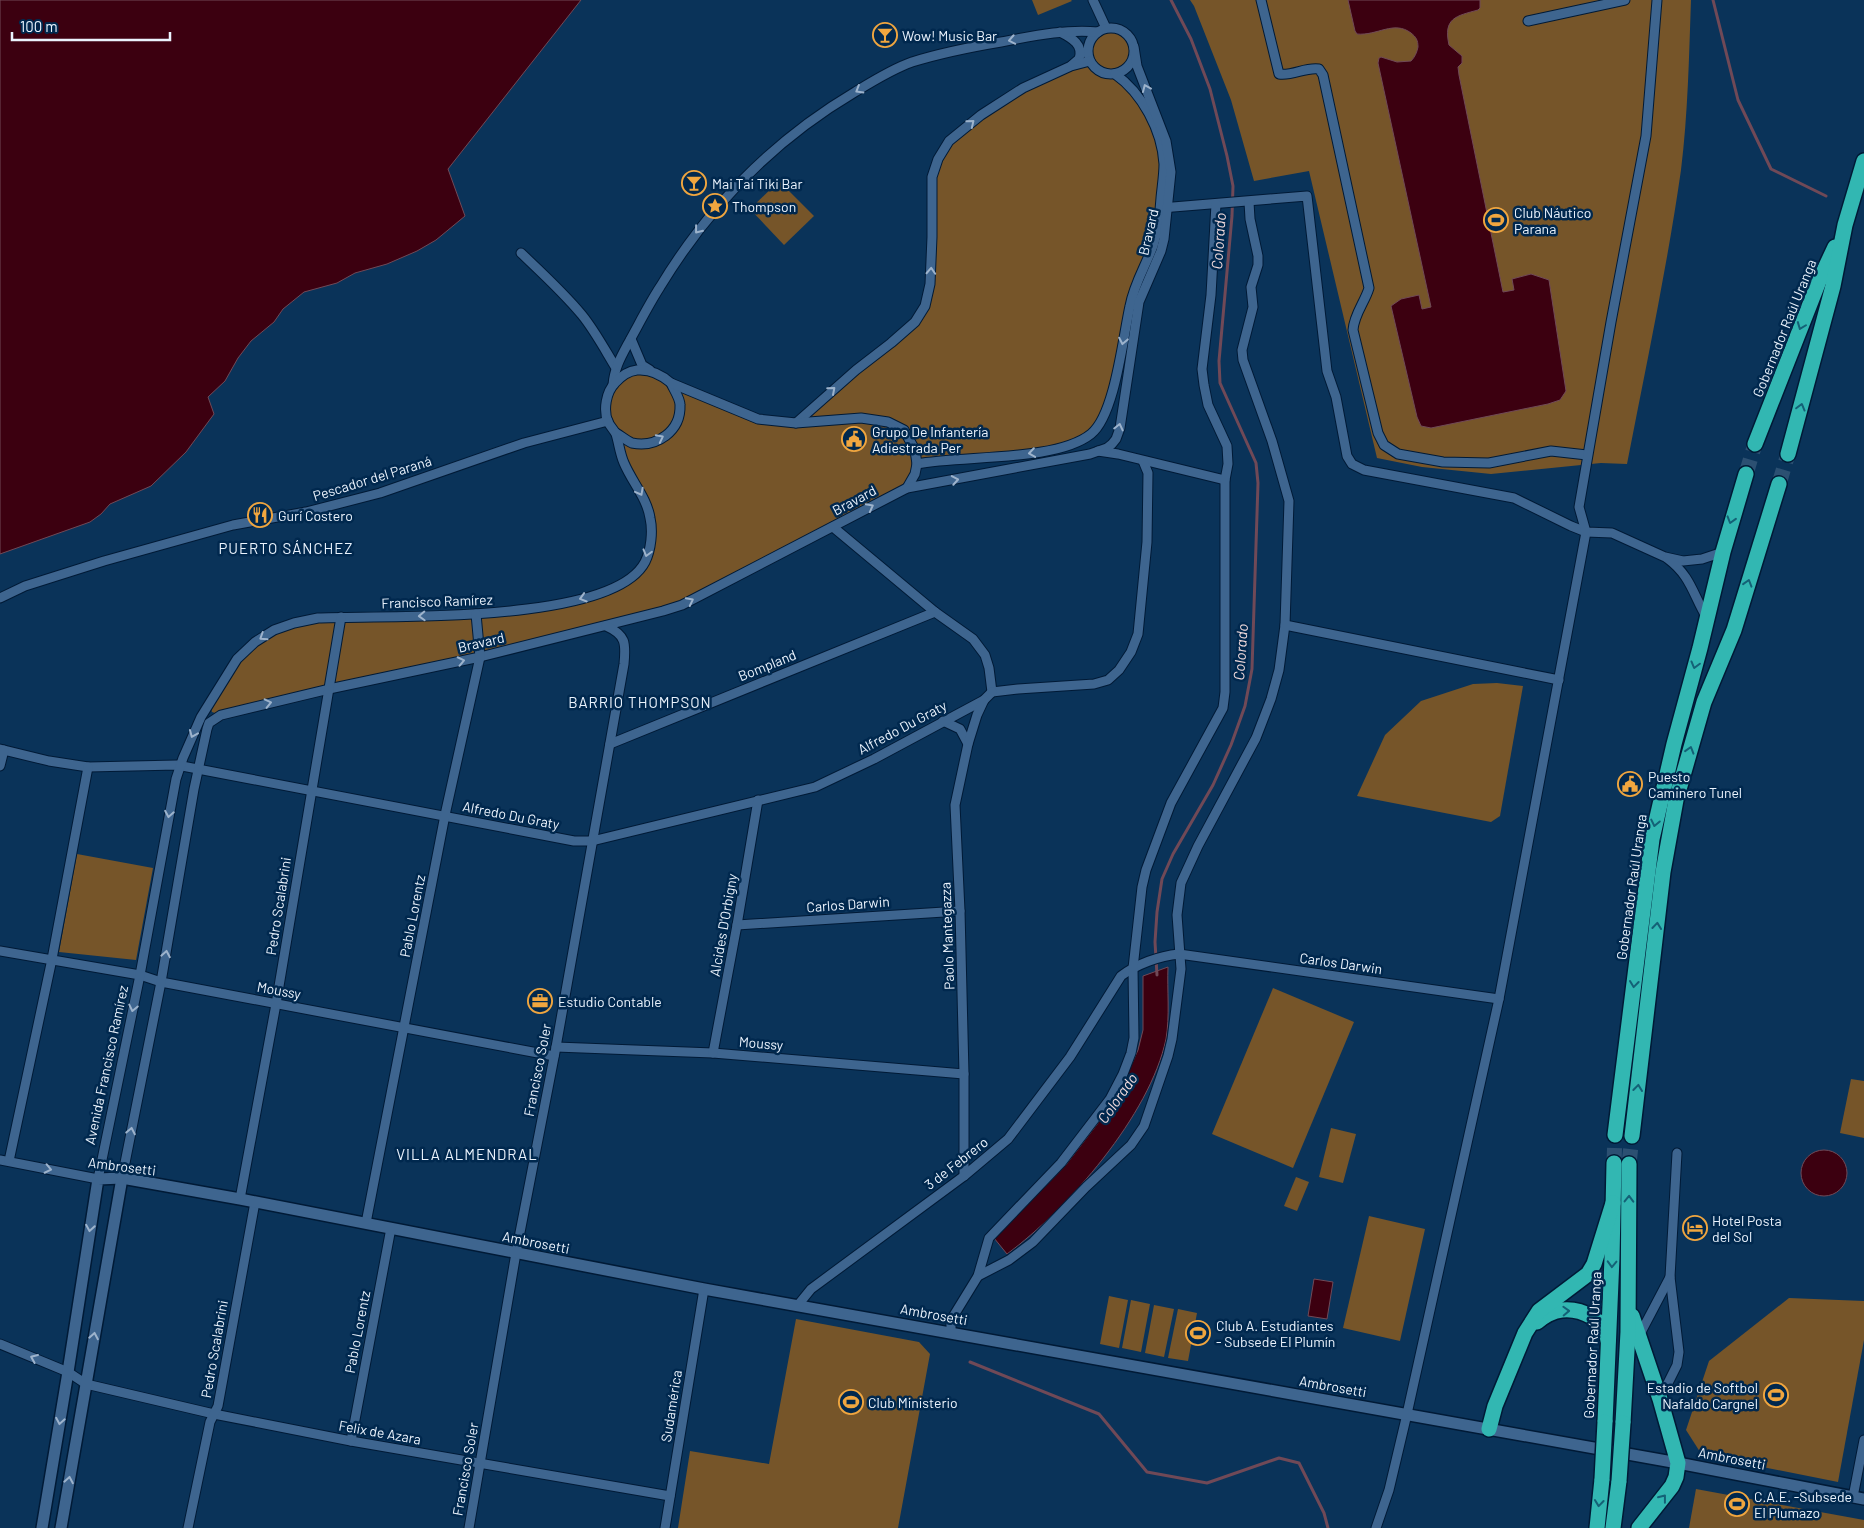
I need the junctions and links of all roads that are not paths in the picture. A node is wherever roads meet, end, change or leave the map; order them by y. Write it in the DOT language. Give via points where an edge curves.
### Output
graph roads {
  1 [pos="1093,0"];
  2 [pos="1261,0"];
  3 [pos="1625,0"];
  4 [pos="1657,0"];
  5 [pos="1528,21"];
  6 [pos="1102,30"];
  7 [pos="1060,32"];
  8 [pos="1134,47"];
  9 [pos="1090,61"];
  10 [pos="1071,66"];
  11 [pos="1115,74"];
  12 [pos="1864,161"];
  13 [pos="1249,202"];
  14 [pos="1216,204"];
  15 [pos="1164,208"];
  16 [pos="1845,225"];
  17 [pos="521,253"];
  18 [pos="630,340"];
  19 [pos="616,368"];
  20 [pos="652,371"];
  21 [pos="671,383"];
  22 [pos="612,385"];
  23 [pos="608,421"];
  24 [pos="796,423"];
  25 [pos="616,433"];
  26 [pos="1755,444"];
  27 [pos="1098,451"];
  28 [pos="1788,454"];
  29 [pos="1588,455"];
  30 [pos="1144,461"];
  31 [pos="917,464"];
  32 [pos="1746,474"];
  33 [pos="1225,480"];
  34 [pos="1779,484"];
  35 [pos="907,488"];
  36 [pos="833,527"];
  37 [pos="1586,532"];
  38 [pos="1723,552"];
  39 [pos="1665,557"];
  40 [pos="0,598"];
  41 [pos="935,612"];
  42 [pos="476,614"];
  43 [pos="342,617"];
  44 [pos="1708,618"];
  45 [pos="1285,625"];
  46 [pos="606,626"];
  47 [pos="480,657"];
  48 [pos="1559,680"];
  49 [pos="329,689"];
  50 [pos="992,692"];
  51 [pos="984,700"];
  52 [pos="209,704"];
  53 [pos="943,721"];
  54 [pos="610,744"];
  55 [pos="968,744"];
  56 [pos="2,750"];
  57 [pos="0,766"];
  58 [pos="180,766"];
  59 [pos="88,767"];
  60 [pos="198,770"];
  61 [pos="311,791"];
  62 [pos="758,800"];
  63 [pos="445,816"];
  64 [pos="592,841"];
  65 [pos="960,911"];
  66 [pos="737,925"];
  67 [pos="0,951"];
  68 [pos="1175,954"];
  69 [pos="52,959"];
  70 [pos="1133,968"];
  71 [pos="140,975"];
  72 [pos="161,982"];
  73 [pos="1499,999"];
  74 [pos="276,1004"];
  75 [pos="405,1027"];
  76 [pos="555,1051"];
  77 [pos="713,1053"];
  78 [pos="964,1074"];
  79 [pos="1615,1135"];
  80 [pos="1632,1136"];
  81 [pos="1677,1154"];
  82 [pos="4,1160"];
  83 [pos="1614,1163"];
  84 [pos="1629,1164"];
  85 [pos="964,1176"];
  86 [pos="122,1178"];
  87 [pos="98,1180"];
  88 [pos="240,1200"];
  89 [pos="255,1202"];
  90 [pos="1613,1203"];
  91 [pos="366,1223"];
  92 [pos="391,1228"];
  93 [pos="516,1253"];
  94 [pos="978,1276"];
  95 [pos="1670,1277"];
  96 [pos="704,1289"];
  97 [pos="1628,1304"];
  98 [pos="798,1305"];
  99 [pos="951,1333"];
  100 [pos="1525,1333"];
  101 [pos="1639,1336"];
  102 [pos="0,1344"];
  103 [pos="1627,1358"];
  104 [pos="1609,1362"];
  105 [pos="68,1372"];
  106 [pos="86,1384"];
  107 [pos="1660,1399"];
  108 [pos="214,1414"];
  109 [pos="1407,1414"];
  110 [pos="1488,1429"];
  111 [pos="1864,1440"];
  112 [pos="351,1441"];
  113 [pos="1678,1463"];
  114 [pos="480,1464"];
  115 [pos="670,1496"];
  116 [pos="1859,1498"];
  117 [pos="42,1528"];
  118 [pos="61,1528"];
  119 [pos="188,1528"];
  120 [pos="469,1528"];
  121 [pos="665,1528"];
  122 [pos="1376,1528"];
  123 [pos="1597,1528"];
  124 [pos="1613,1528"];
  125 [pos="1639,1528"];
  1 -- 6 [label="street"];
  2 -- 29 [label="street" via="1279,74 1312,68 1319,69 1323,75 1369,288 1353,322 1353,330 1384,444 1398,454 1443,462 1489,463 1551,451"];
  3 -- 5 [label="street"];
  4 -- 29 [label="street" via="1646,136"];
  6 -- 7 [label="street"];
  6 -- 8 [label="street" via="1118,29 1128,36"];
  6 -- 9 [label="street" via="1091,38 1088,47"];
  7 -- 10 [label="street" via="1076,41 1080,49 1079,60"];
  7 -- 18 [label="street, one-way" via="911,62 820,113 792,134 730,192 702,224 677,258"];
  8 -- 11 [label="street" via="1130,64"];
  15 -- 8 [label="street, Bravard, one-way" via="1171,172 1170,157 1137,66"];
  9 -- 10 [label="street"];
  9 -- 11 [label="street" via="1097,69"];
  24 -- 10 [label="street, one-way" via="892,343 915,322 925,306 930,284 932,177 949,141 981,115 1023,88"];
  11 -- 15 [label="street, Bravard" via="1140,98 1155,130 1164,163"];
  12 -- 16 [label="highway, Gobernador Raúl Uranga"];
  13 -- 14 [label="street"];
  13 -- 37 [label="street" via="1307,196 1327,371 1336,397 1347,456 1352,464 1364,470 1514,498"];
  13 -- 45 [label="street" via="1258,265 1252,287 1253,307 1242,350 1288,501"];
  14 -- 15 [label="street"];
  14 -- 33 [label="street" via="1211,295 1202,369 1208,405 1227,446"];
  27 -- 15 [label="street, Bravard, one-way" via="1112,444 1118,434 1139,302 1161,251"];
  15 -- 31 [label="street, Bravard, one-way" via="1132,293 1106,413 1098,428 1082,440 1061,448"];
  16 -- 26 [label="highway, Gobernador Raúl Uranga, one-way" via="1819,281"];
  28 -- 16 [label="highway, Gobernador Raúl Uranga, one-way" via="1833,286"];
  17 -- 19 [label="street" via="582,315"];
  18 -- 19 [label="street"];
  18 -- 20 [label="street" via="642,365"];
  19 -- 22 [label="street"];
  20 -- 21 [label="street"];
  20 -- 22 [label="street" via="632,371"];
  21 -- 24 [label="street" via="758,419"];
  25 -- 21 [label="street, one-way" via="631,442 649,444 665,436 677,423 680,405"];
  22 -- 23 [label="street" via="606,406"];
  23 -- 25 [label="street"];
  23 -- 40 [label="street, Pescador del Paraná" via="524,443 380,493 306,512 233,525 104,561 25,586"];
  24 -- 31 [label="street" via="861,418 888,422 904,430 915,450"];
  25 -- 42 [label="street, Francisco Ramírez, one-way" via="624,465 642,496 650,519 650,549 641,568 628,580 571,602"];
  27 -- 30 [label="street"];
  35 -- 27 [label="street, Bravard, one-way" via="1077,458"];
  29 -- 37 [label="street" via="1579,507"];
  30 -- 33 [label="street"];
  30 -- 50 [label="street" via="1148,473 1148,542 1138,634 1131,652 1108,680 1094,684"];
  31 -- 35 [label="street"];
  32 -- 38 [label="highway, Gobernador Raúl Uranga, one-way"];
  33 -- 70 [label="street" via="1225,692 1222,708 1171,803 1146,870"];
  80 -- 34 [label="highway, one-way" via="1662,879 1676,800 1704,702 1734,630"];
  36 -- 35 [label="street, Bravard, one-way"];
  36 -- 41 [label="street"];
  46 -- 36 [label="street, Bravard, one-way" via="682,605"];
  37 -- 39 [label="street" via="1612,533"];
  37 -- 48 [label="street"];
  38 -- 39 [label="street" via="1683,561"];
  38 -- 44 [label="highway, Gobernador Raúl Uranga"];
  39 -- 44 [label="street" via="1689,580"];
  41 -- 50 [label="street" via="973,639 985,655"];
  41 -- 54 [label="street, Bompland"];
  42 -- 43 [label="street, Francisco Ramírez, one-way"];
  42 -- 47 [label="street, Pablo Lorentz"];
  43 -- 49 [label="street, Pedro Scalabrini"];
  43 -- 52 [label="street, Francisco Ramírez, one-way" via="294,623 267,634 237,659"];
  44 -- 79 [label="highway, Gobernador Raúl Uranga, one-way" via="1652,839"];
  45 -- 48 [label="street"];
  45 -- 68 [label="street" via="1271,699 1256,738 1180,883"];
  46 -- 47 [label="street, Bravard"];
  46 -- 54 [label="street, Francisco Soler" via="619,633 625,646"];
  49 -- 47 [label="street, Bravard, one-way"];
  47 -- 63 [label="street, Pablo Lorentz"];
  48 -- 73 [label="street"];
  60 -- 49 [label="street, Bravard, one-way" via="209,723 221,715"];
  49 -- 61 [label="street, Pedro Scalabrini"];
  50 -- 51 [label="street, Alfredo Du Graty"];
  51 -- 53 [label="street, Alfredo Du Graty"];
  51 -- 55 [label="street, Paolo Mantegazza"];
  52 -- 58 [label="street, Avenida Francisco Ramírez, one-way"];
  53 -- 55 [label="street" via="960,729"];
  53 -- 62 [label="street, Alfredo Du Graty" via="815,787"];
  54 -- 64 [label="street, Francisco Soler"];
  55 -- 65 [label="street, Paolo Mantegazza" via="955,805"];
  56 -- 57 [label="street"];
  56 -- 59 [label="street, Alfredo Du Graty"];
  58 -- 59 [label="street, Alfredo Du Graty"];
  58 -- 60 [label="street, Alfredo Du Graty"];
  58 -- 71 [label="street, Avenida Francisco Ramírez, one-way"];
  59 -- 69 [label="street"];
  60 -- 61 [label="street, Alfredo Du Graty"];
  72 -- 60 [label="street, one-way"];
  61 -- 63 [label="street, Alfredo Du Graty"];
  61 -- 74 [label="street, Pedro Scalabrini"];
  62 -- 64 [label="street, Alfredo Du Graty"];
  62 -- 66 [label="street, Alcides D'Orbigny"];
  63 -- 64 [label="street, Alfredo Du Graty" via="574,841"];
  63 -- 75 [label="street, Pablo Lorentz"];
  64 -- 76 [label="street, Francisco Soler"];
  65 -- 66 [label="street, Carlos Darwin"];
  65 -- 78 [label="street, Paolo Mantegazza"];
  66 -- 77 [label="street, Alcides D'Orbigny"];
  67 -- 69 [label="street, Moussy"];
  68 -- 70 [label="street"];
  68 -- 73 [label="street, Carlos Darwin"];
  68 -- 94 [label="street" via="1181,969 1172,1039 1139,1135 1033,1242 1009,1260"];
  69 -- 71 [label="street, Moussy"];
  69 -- 82 [label="street"];
  70 -- 85 [label="street, 3 de Febrero" via="1121,976 1070,1057 1008,1139"];
  70 -- 94 [label="street" via="1134,1038 1131,1054 1110,1099 1061,1163 989,1238"];
  71 -- 72 [label="street, Moussy"];
  71 -- 87 [label="street, Avenida Francisco Ramírez, one-way"];
  72 -- 74 [label="street, Moussy"];
  86 -- 72 [label="street, one-way"];
  73 -- 109 [label="street"];
  74 -- 75 [label="street, Moussy"];
  74 -- 88 [label="street, Pedro Scalabrini"];
  75 -- 76 [label="street, Moussy"];
  75 -- 91 [label="street, Pablo Lorentz"];
  76 -- 77 [label="street, Moussy"];
  76 -- 93 [label="street, Francisco Soler"];
  77 -- 78 [label="street, Moussy"];
  78 -- 85 [label="street, Paolo Mantegazza"];
  81 -- 95 [label="street"];
  82 -- 87 [label="street, Ambrosetti, one-way"];
  83 -- 90 [label="highway, Gobernador Raúl Uranga"];
  97 -- 84 [label="highway, one-way"];
  85 -- 98 [label="street, 3 de Febrero" via="811,1289"];
  86 -- 87 [label="street, Ambrosetti"];
  86 -- 88 [label="street, Ambrosetti"];
  106 -- 86 [label="street, one-way"];
  87 -- 105 [label="street, Avenida Francisco Ramírez, one-way"];
  88 -- 89 [label="street, Ambrosetti"];
  89 -- 91 [label="street, Ambrosetti"];
  89 -- 108 [label="street, Pedro Scalabrini"];
  90 -- 100 [label="highway" via="1588,1274 1539,1311"];
  90 -- 104 [label="highway, Gobernador Raúl Uranga, one-way"];
  91 -- 92 [label="street, Ambrosetti"];
  92 -- 93 [label="street, Ambrosetti"];
  92 -- 112 [label="street, Pablo Lorentz"];
  93 -- 96 [label="street, Ambrosetti"];
  93 -- 114 [label="street, Francisco Soler"];
  94 -- 99 [label="street" via="951,1320"];
  95 -- 101 [label="street"];
  95 -- 107 [label="street" via="1679,1352 1677,1365"];
  96 -- 98 [label="street, Ambrosetti"];
  96 -- 115 [label="street, Sudamérica"];
  97 -- 101 [label="highway"];
  97 -- 103 [label="highway"];
  98 -- 99 [label="street, Ambrosetti"];
  99 -- 109 [label="street, Ambrosetti"];
  100 -- 104 [label="highway, one-way" via="1539,1320 1561,1310 1587,1314 1608,1335"];
  100 -- 110 [label="highway"];
  101 -- 103 [label="street"];
  101 -- 107 [label="highway"];
  105 -- 102 [label="street, one-way"];
  103 -- 124 [label="highway, bridge"];
  104 -- 123 [label="highway, Gobernador Raúl Uranga, one-way, bridge"];
  105 -- 106 [label="street"];
  105 -- 117 [label="street, Avenida Francisco Ramírez, one-way"];
  106 -- 108 [label="street, Felix de Azara"];
  118 -- 106 [label="street, one-way"];
  107 -- 113 [label="highway"];
  108 -- 112 [label="street, Felix de Azara"];
  108 -- 119 [label="street, Pedro Scalabrini"];
  109 -- 110 [label="street, Ambrosetti"];
  109 -- 122 [label="street" via="1389,1490"];
  110 -- 113 [label="street, Ambrosetti"];
  111 -- 116 [label="street"];
  112 -- 114 [label="street, Felix de Azara"];
  113 -- 116 [label="street, Ambrosetti"];
  125 -- 113 [label="highway, one-way" via="1672,1486"];
  114 -- 115 [label="street, Felix de Azara"];
  114 -- 120 [label="street, Francisco Soler"];
  115 -- 121 [label="street, Sudamérica"];
}
